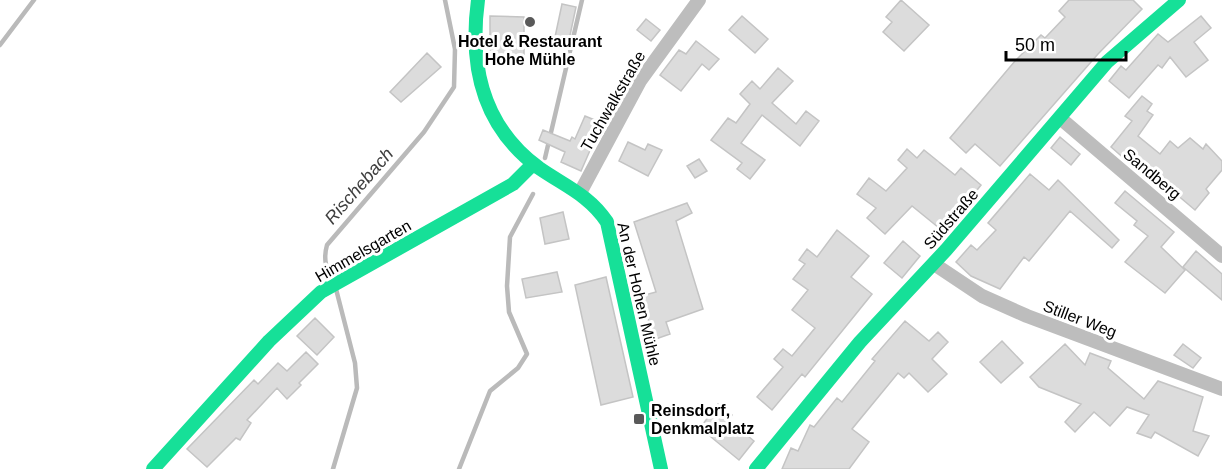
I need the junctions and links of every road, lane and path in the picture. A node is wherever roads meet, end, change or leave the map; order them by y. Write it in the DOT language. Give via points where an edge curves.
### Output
graph roads {
  1 [pos="478,0"];
  2 [pos="699,0"];
  3 [pos="1176,1"];
  4 [pos="1060,118"];
  5 [pos="533,164"];
  6 [pos="581,191"];
  7 [pos="1222,256"];
  8 [pos="933,264"];
  9 [pos="1222,389"];
  10 [pos="153,469"];
  11 [pos="661,469"];
  12 [pos="756,469"];
  1 -- 5 [label="street, An der Hohen Mühle" via="473,48 483,97 503,133"];
  2 -- 6 [label="street, Tuchwalkstraße" via="640,81"];
  3 -- 4 [label="street, Südstraße" via="1107,62"];
  4 -- 7 [label="street, Sandberg"];
  4 -- 8 [label="street, Südstraße"];
  5 -- 6 [label="street, An der Hohen Mühle"];
  5 -- 10 [label="street, Himmelsgarten" via="513,184 321,292 269,341"];
  6 -- 11 [label="street, An der Hohen Mühle" via="600,210 611,235"];
  8 -- 9 [label="street, Stiller Weg" via="982,296 1027,316"];
  8 -- 12 [label="street, Südstraße" via="860,342"];
}
